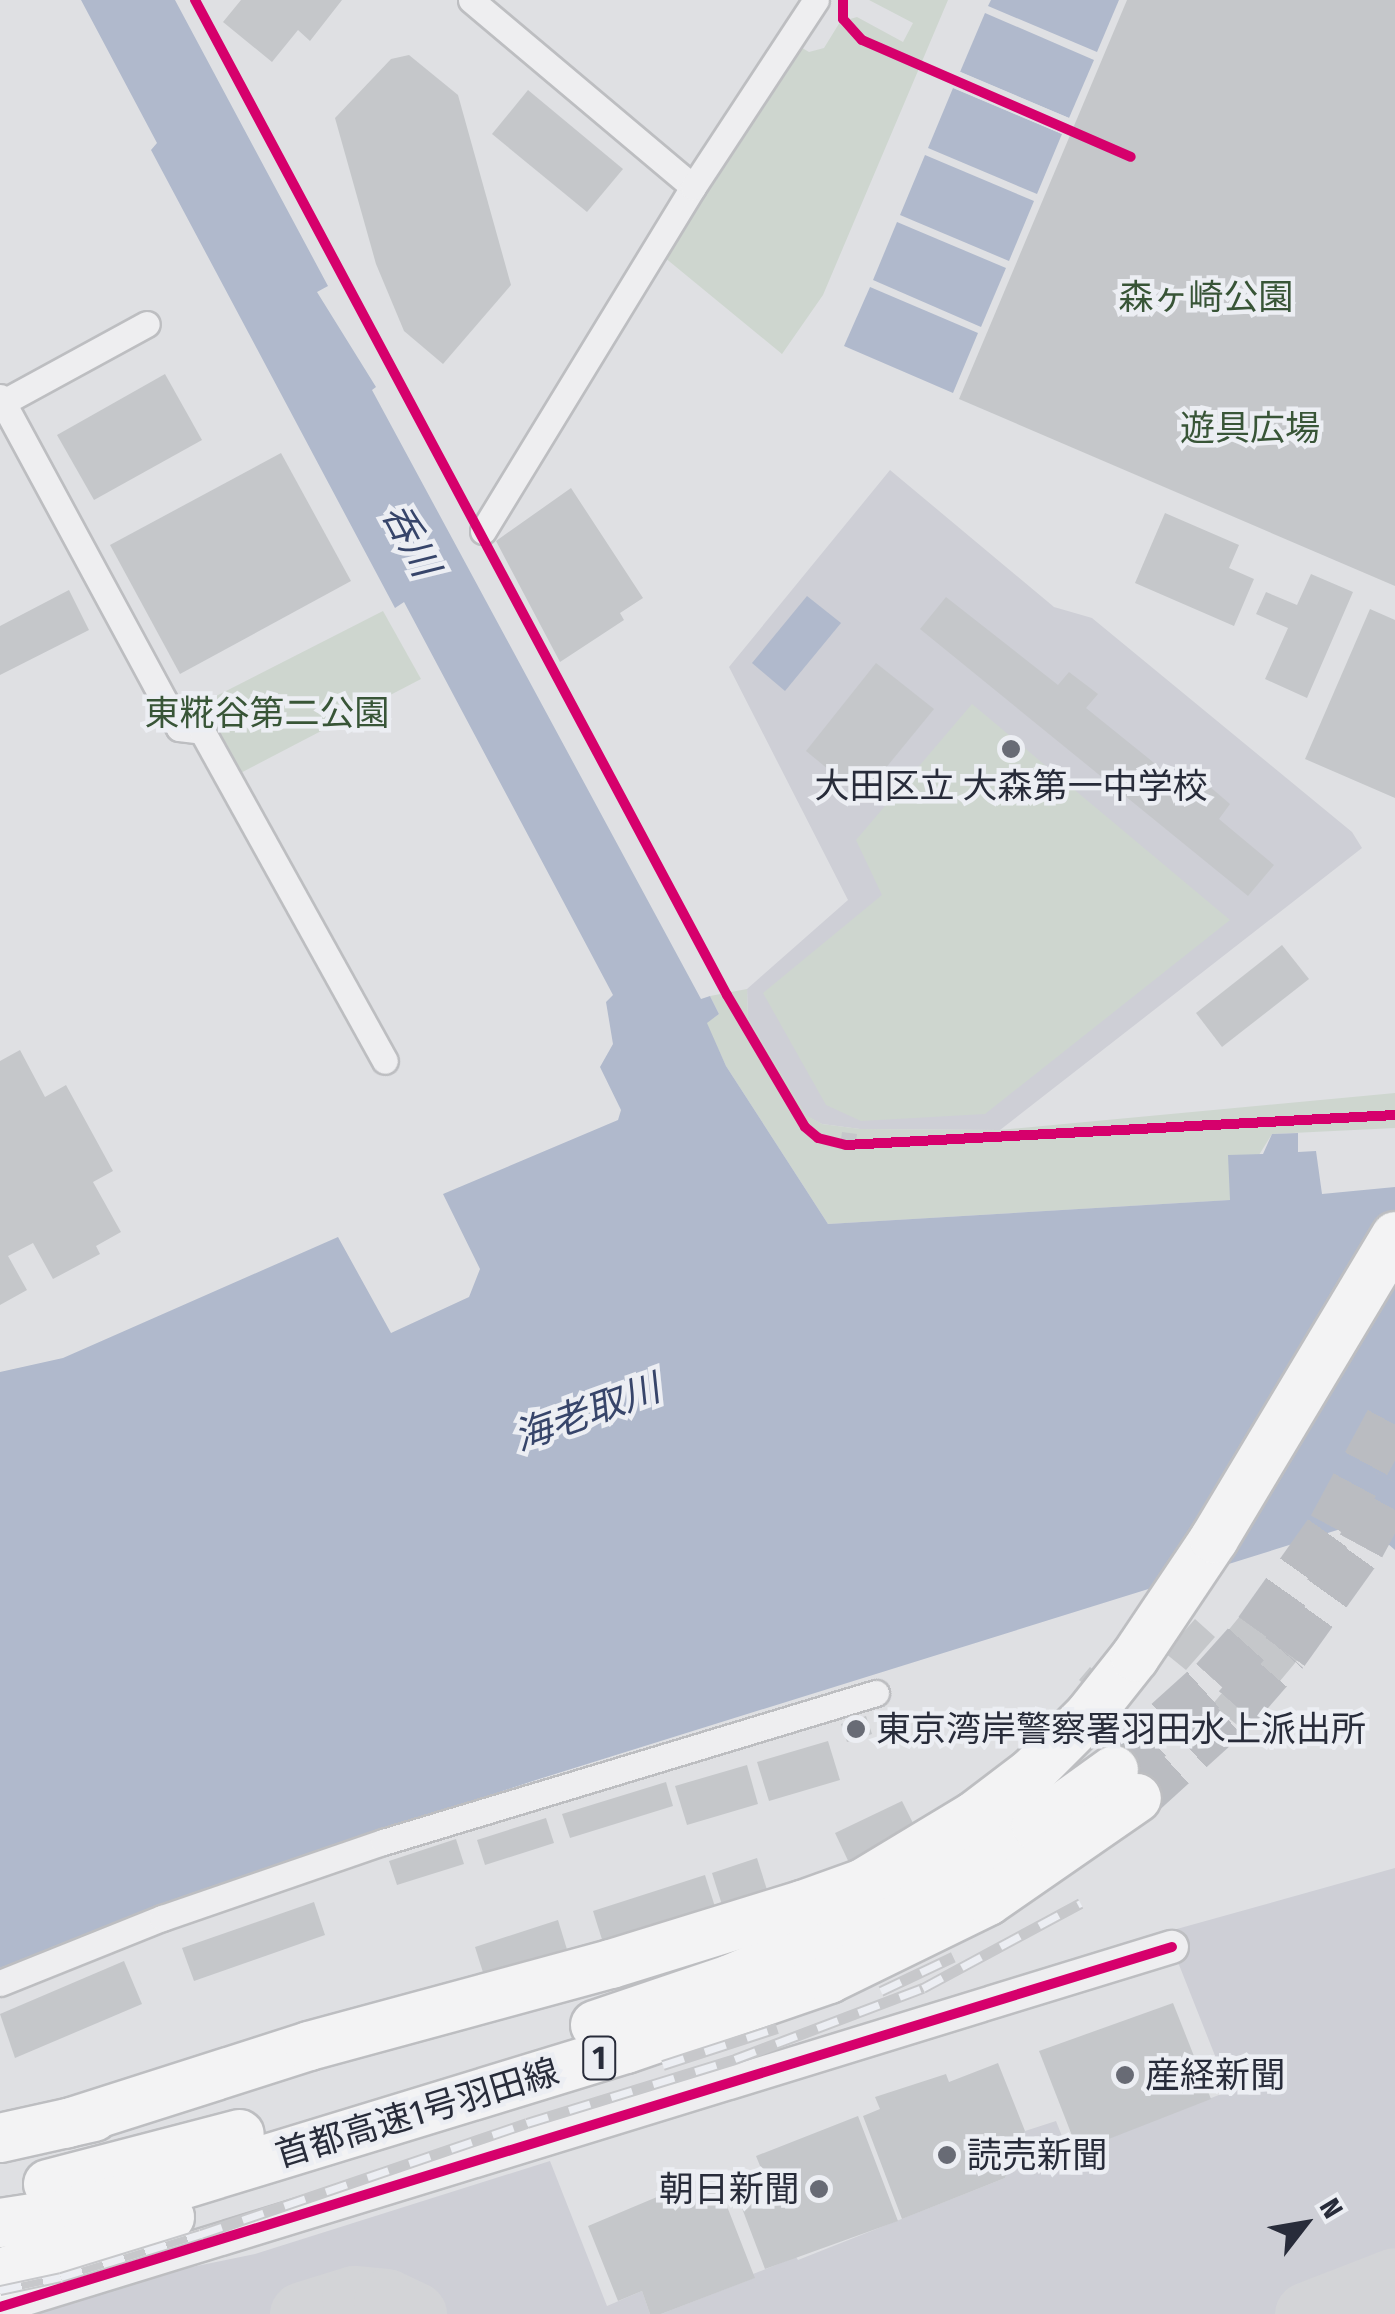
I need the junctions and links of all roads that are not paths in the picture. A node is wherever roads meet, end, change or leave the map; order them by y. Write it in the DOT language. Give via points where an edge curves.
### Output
graph roads {
  1 [pos="471,0"];
  2 [pos="816,0"];
  3 [pos="693,187"];
  4 [pos="147,324"];
  5 [pos="1,401"];
  6 [pos="483,531"];
  7 [pos="385,1060"];
  8 [pos="1395,1236"];
  9 [pos="876,1694"];
  10 [pos="817,1943"];
  11 [pos="1172,1947"];
  12 [pos="0,1983"];
  13 [pos="475,2096"];
  14 [pos="64,2124"];
  15 [pos="0,2138"];
  16 [pos="10,2206"];
  17 [pos="0,2273"];
  18 [pos="0,2307"];
  1 -- 3 [label="street"];
  2 -- 3 [label="street"];
  3 -- 6 [label="street"];
  4 -- 5 [label="street"];
  5 -- 7 [label="street" via="179,728 202,731"];
  8 -- 14 [label="highway" via="1145,1642 1089,1715 1032,1772 974,1816 863,1882 802,1906 309,2046"];
  9 -- 12 [label="street" via="369,1846"];
  10 -- 13 [label="highway, 首都高速1号羽田線 / 1" via="1126,1784 988,1901 844,1972 747,2010"];
  10 -- 14 [label="highway" via="614,2000"];
  10 -- 16 [label="highway, 首都高速1号羽田線 / 1" via="521,2050 75,2178"];
  11 -- 18 [label="street"];
  13 -- 16 [label="highway, 首都高速1号羽田線 / 1" via="178,2186"];
  13 -- 17 [label="highway" via="216,2201"];
  14 -- 15 [label="highway"];
}
